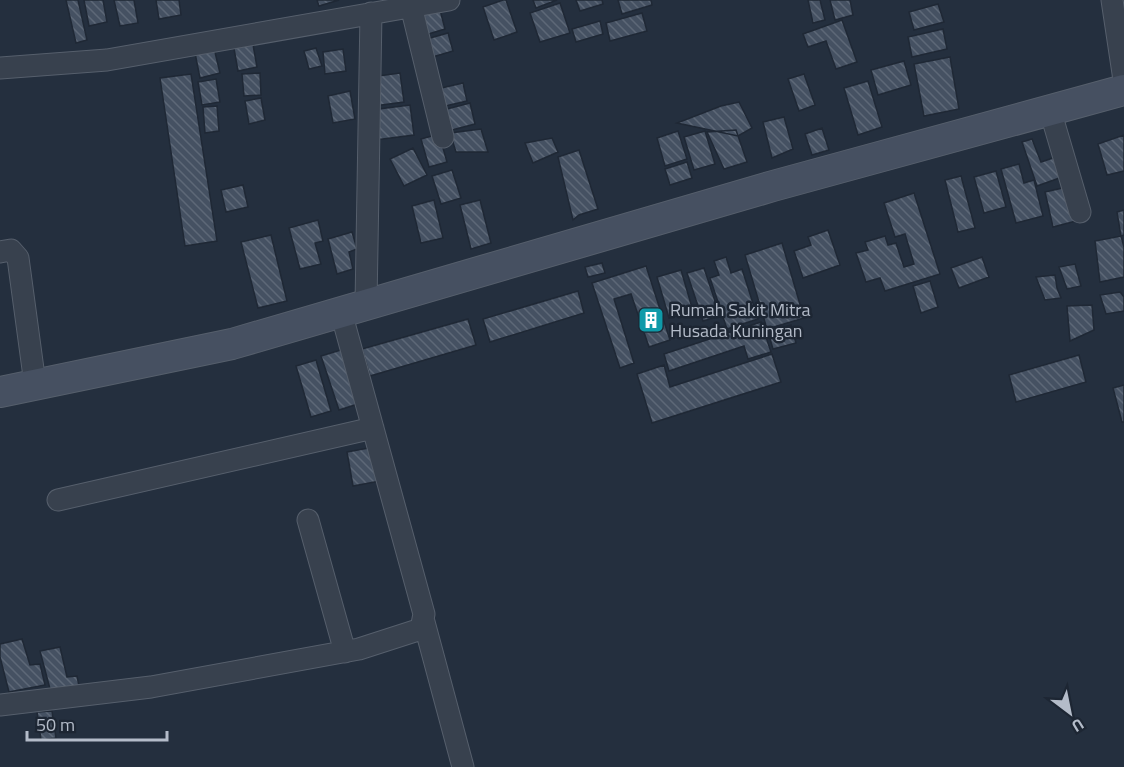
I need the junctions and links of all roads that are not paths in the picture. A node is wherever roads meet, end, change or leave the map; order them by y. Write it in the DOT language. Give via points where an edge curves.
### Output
graph roads {
  1 [pos="449,0"];
  2 [pos="1112,0"];
  3 [pos="411,6"];
  4 [pos="371,13"];
  5 [pos="0,68"];
  6 [pos="1124,80"];
  7 [pos="1124,90"];
  8 [pos="1050,110"];
  9 [pos="443,137"];
  10 [pos="1080,212"];
  11 [pos="0,252"];
  12 [pos="353,308"];
  13 [pos="35,384"];
  14 [pos="0,392"];
  15 [pos="373,428"];
  16 [pos="58,500"];
  17 [pos="308,520"];
  18 [pos="423,622"];
  19 [pos="345,652"];
  20 [pos="0,705"];
  21 [pos="463,767"];
  1 -- 3 [label="street"];
  2 -- 6 [label="street"];
  3 -- 4 [label="street"];
  3 -- 9 [label="street"];
  4 -- 5 [label="street" via="107,60"];
  4 -- 12 [label="street"];
  7 -- 8 [label="main road"];
  8 -- 10 [label="street"];
  8 -- 12 [label="main road"];
  11 -- 13 [label="street" via="11,250 18,258"];
  12 -- 13 [label="main road" via="232,344"];
  12 -- 15 [label="street"];
  13 -- 14 [label="main road"];
  15 -- 16 [label="street"];
  15 -- 18 [label="street"];
  17 -- 19 [label="street"];
  18 -- 19 [label="street" via="421,630"];
  18 -- 21 [label="street"];
  19 -- 20 [label="street" via="151,687"];
}
